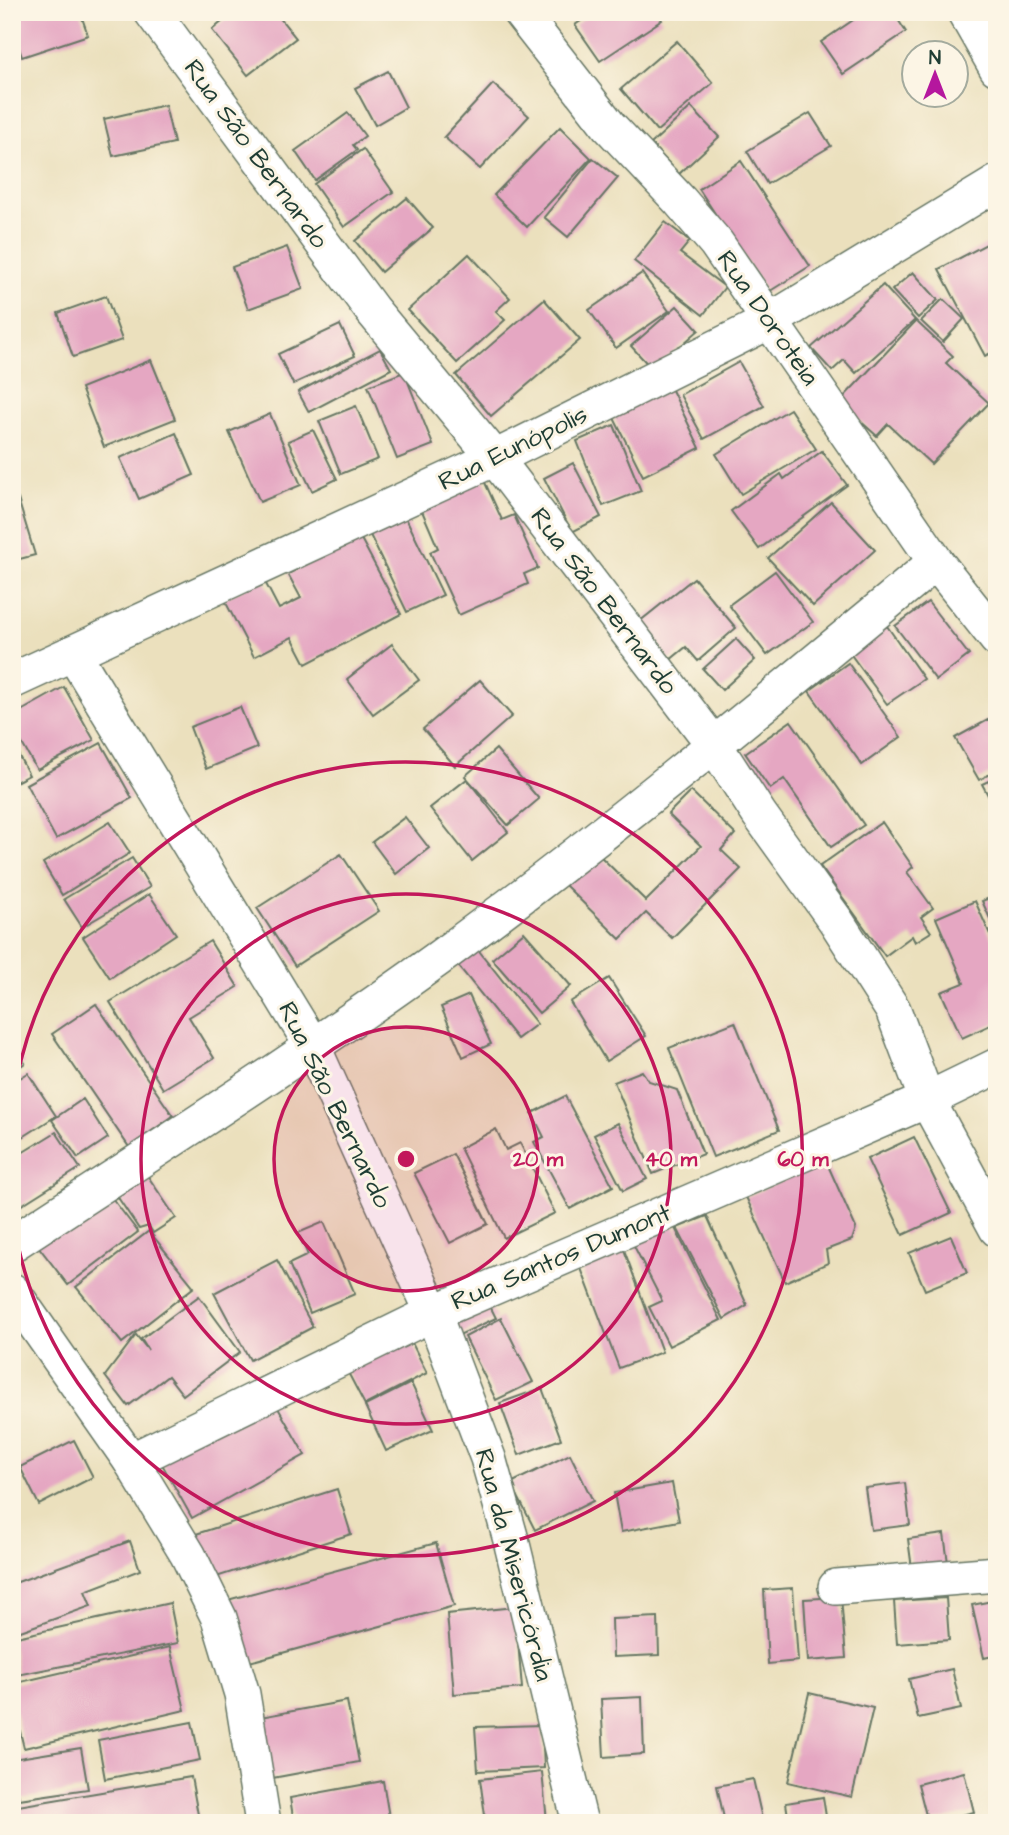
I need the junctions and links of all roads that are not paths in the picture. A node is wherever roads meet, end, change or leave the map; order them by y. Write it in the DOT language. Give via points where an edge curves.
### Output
graph roads {
  1 [pos="152,12"];
  2 [pos="520,12"];
  3 [pos="965,12"];
  4 [pos="997,68"];
  5 [pos="997,184"];
  6 [pos="769,321"];
  7 [pos="495,458"];
  8 [pos="936,562"];
  9 [pos="997,639"];
  10 [pos="74,653"];
  11 [pos="12,681"];
  12 [pos="715,746"];
  13 [pos="312,1045"];
  14 [pos="997,1066"];
  15 [pos="927,1100"];
  16 [pos="997,1228"];
  17 [pos="12,1244"];
  18 [pos="12,1291"];
  19 [pos="433,1313"];
  20 [pos="131,1461"];
  21 [pos="997,1574"];
  22 [pos="836,1587"];
  23 [pos="263,1823"];
  24 [pos="580,1823"];
  1 -- 7 [label="street, Rua São Bernardo" via="372,310"];
  2 -- 6 [label="street, Rua Doroteia" via="609,127 716,243"];
  3 -- 4 [label="street"];
  5 -- 6 [label="street, Rua Eunópolis"];
  6 -- 7 [label="street, Rua Eunópolis"];
  6 -- 8 [label="street, Rua Doroteia"];
  7 -- 10 [label="street, Rua Eunópolis"];
  7 -- 12 [label="street, Rua São Bernardo"];
  8 -- 9 [label="street, Rua Doroteia"];
  8 -- 12 [label="street"];
  10 -- 11 [label="street, Rua Eunópolis"];
  10 -- 13 [label="street, Rua São Bernardo"];
  12 -- 13 [label="street" via="437,960"];
  12 -- 15 [label="street, Rua São Bernardo" via="893,1010"];
  13 -- 17 [label="street"];
  13 -- 19 [label="street, Rua São Bernardo"];
  14 -- 15 [label="street, Rua Santos Dumont"];
  15 -- 16 [label="street, Rua São Bernardo"];
  15 -- 19 [label="street, Rua Santos Dumont"];
  18 -- 20 [label="street"];
  19 -- 20 [label="street, Rua Santos Dumont"];
  19 -- 24 [label="street, Rua da Misericórdia" via="488,1458"];
  20 -- 23 [label="street" via="188,1555 219,1618 242,1694"];
  21 -- 22 [label="street"];
}
